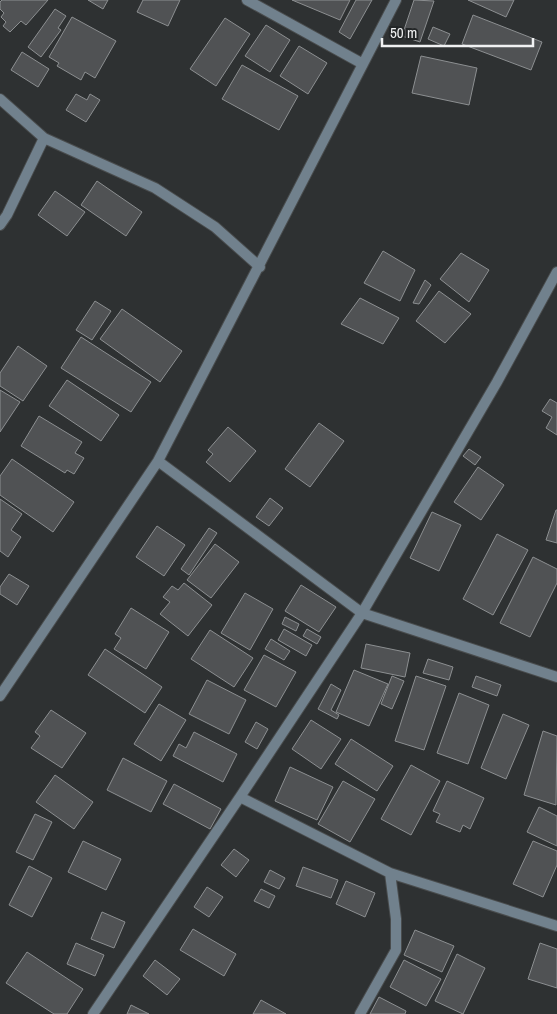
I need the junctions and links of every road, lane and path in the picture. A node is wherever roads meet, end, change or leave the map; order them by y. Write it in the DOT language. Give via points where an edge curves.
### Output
graph roads {
  1 [pos="247,0"];
  2 [pos="396,0"];
  3 [pos="363,64"];
  4 [pos="0,99"];
  5 [pos="44,138"];
  6 [pos="0,225"];
  7 [pos="260,267"];
  8 [pos="557,272"];
  9 [pos="158,460"];
  10 [pos="362,613"];
  11 [pos="557,677"];
  12 [pos="0,696"];
  13 [pos="240,798"];
  14 [pos="390,873"];
  15 [pos="557,926"];
  16 [pos="93,1014"];
  17 [pos="360,1014"];
  1 -- 3 [label="street"];
  2 -- 3 [label="street"];
  3 -- 7 [label="street"];
  4 -- 5 [label="street"];
  5 -- 6 [label="street"];
  5 -- 7 [label="street" via="155,188 215,227"];
  7 -- 9 [label="street"];
  8 -- 10 [label="street" via="497,382"];
  9 -- 10 [label="street"];
  9 -- 12 [label="street"];
  10 -- 11 [label="street"];
  10 -- 13 [label="street"];
  13 -- 14 [label="street"];
  13 -- 16 [label="street"];
  14 -- 15 [label="street"];
  14 -- 17 [label="street" via="396,950"];
}
